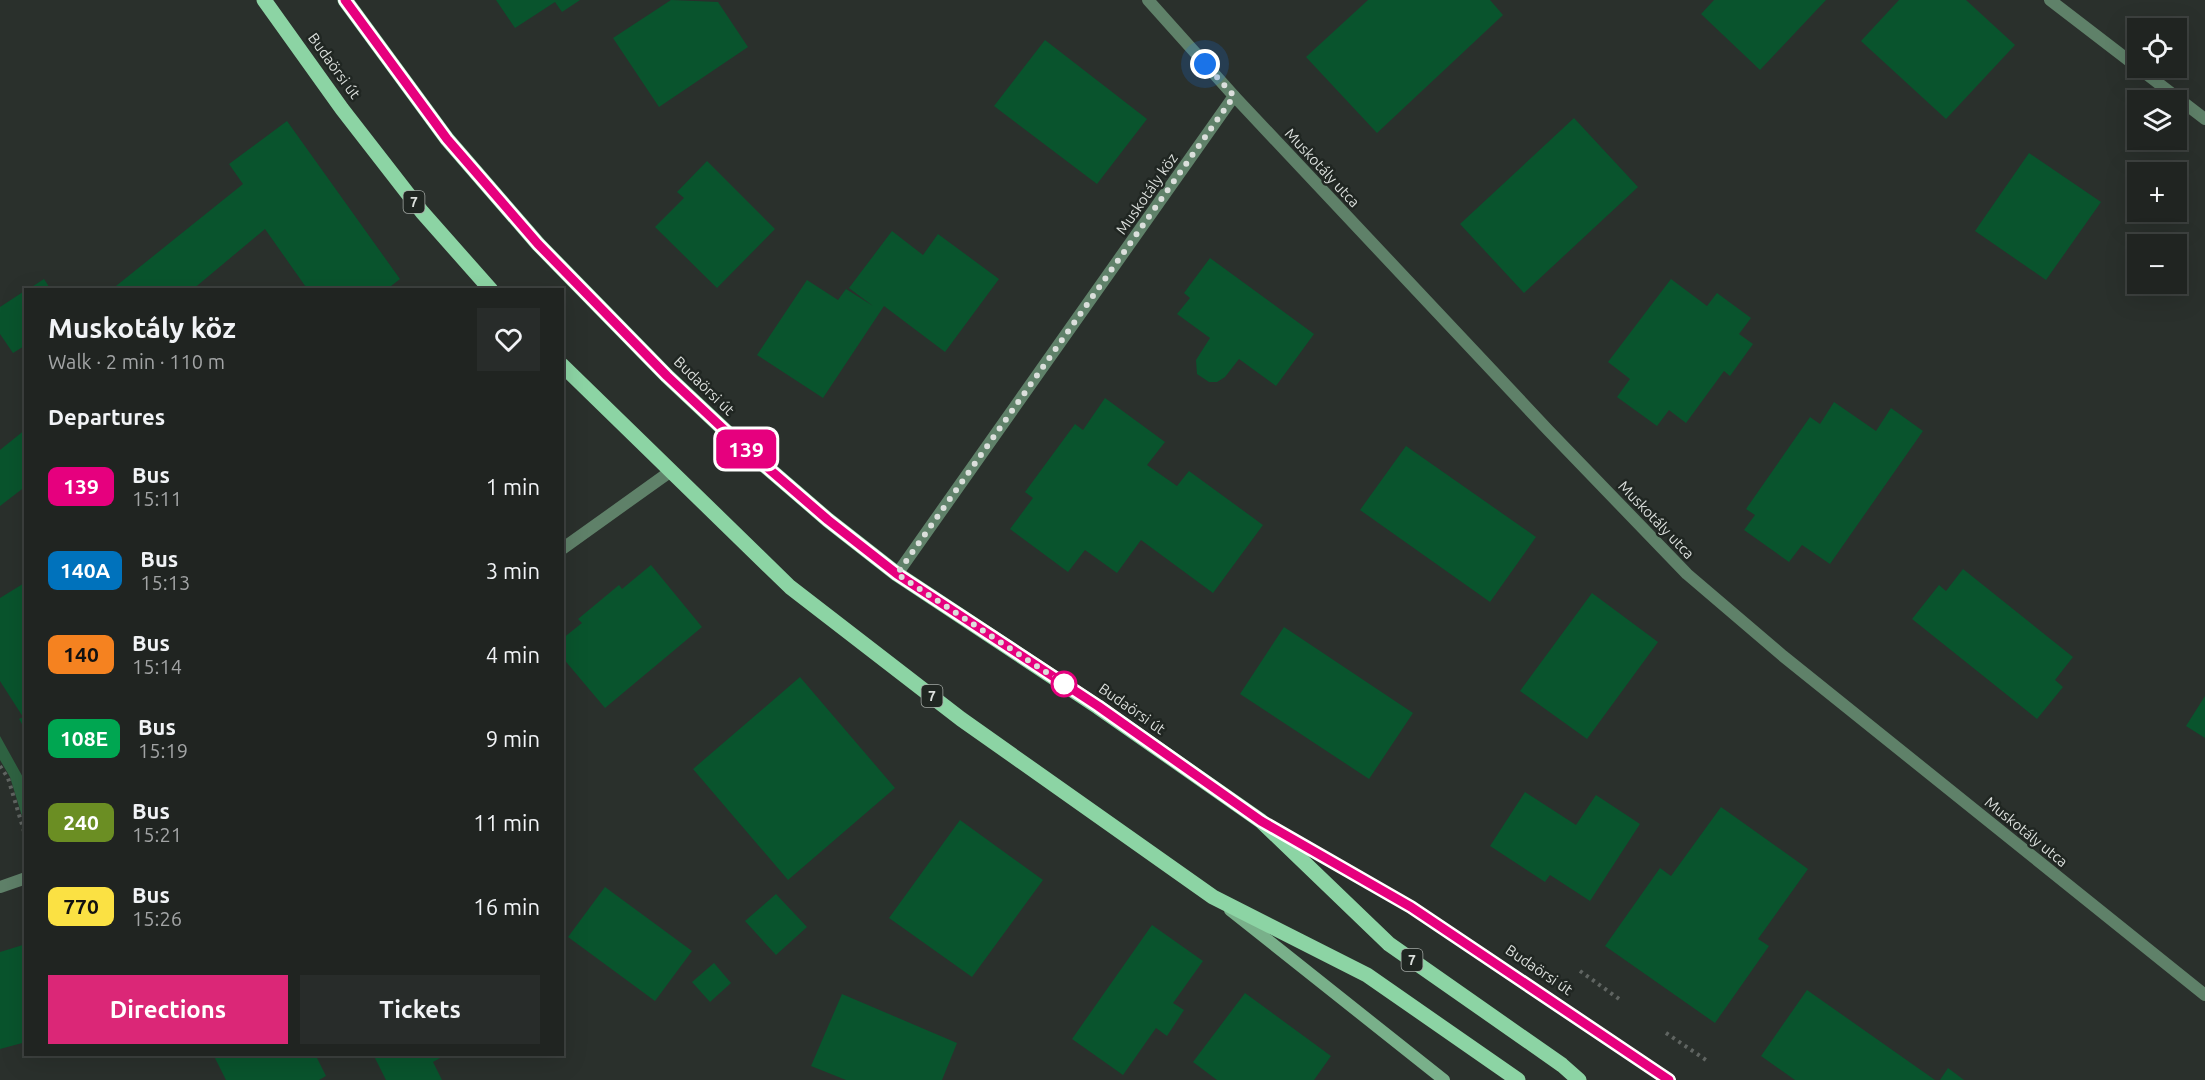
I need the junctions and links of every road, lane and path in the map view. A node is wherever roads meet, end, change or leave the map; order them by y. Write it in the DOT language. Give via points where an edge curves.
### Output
graph roads {
  1 [pos="264,0"];
  2 [pos="345,0"];
  3 [pos="1148,0"];
  4 [pos="2050,0"];
  5 [pos="1234,96"];
  6 [pos="2205,119"];
  7 [pos="489,288"];
  8 [pos="564,367"];
  9 [pos="671,471"];
  10 [pos="564,548"];
  11 [pos="897,574"];
  12 [pos="0,766"];
  13 [pos="1261,821"];
  14 [pos="24,831"];
  15 [pos="24,879"];
  16 [pos="0,887"];
  17 [pos="1213,897"];
  18 [pos="1580,971"];
  19 [pos="2205,995"];
  20 [pos="1619,999"];
  21 [pos="1666,1033"];
  22 [pos="1709,1062"];
  23 [pos="1444,1080"];
  24 [pos="1518,1080"];
  25 [pos="1579,1080"];
  26 [pos="1669,1080"];
  1 -- 7 [label="main road, Budaörsi út / 7" via="422,212"];
  2 -- 11 [label="main road, Budaörsi út / 7" via="447,139 538,244 733,438"];
  3 -- 5 [label="street, Muskotály utca"];
  4 -- 6 [label="street"];
  5 -- 11 [label="street, Muskotály köz"];
  5 -- 19 [label="street, Muskotály utca" via="1687,574 1783,656"];
  8 -- 9 [label="main road, 7"];
  9 -- 10 [label="street"];
  9 -- 17 [label="main road, 7" via="790,587 961,719"];
  11 -- 13 [label="main road, Budaörsi út / 7" via="1098,706"];
  12 -- 14 [label="path" via="8,778"];
  13 -- 25 [label="main road, Budaörsi út / 7" via="1389,944"];
  13 -- 26 [label="main road, Budaörsi út" via="1411,907"];
  15 -- 16 [label="street"];
  17 -- 23 [label="main road"];
  17 -- 24 [label="main road, 7" via="1367,975"];
  18 -- 20 [label="path"];
  21 -- 22 [label="path"];
}
